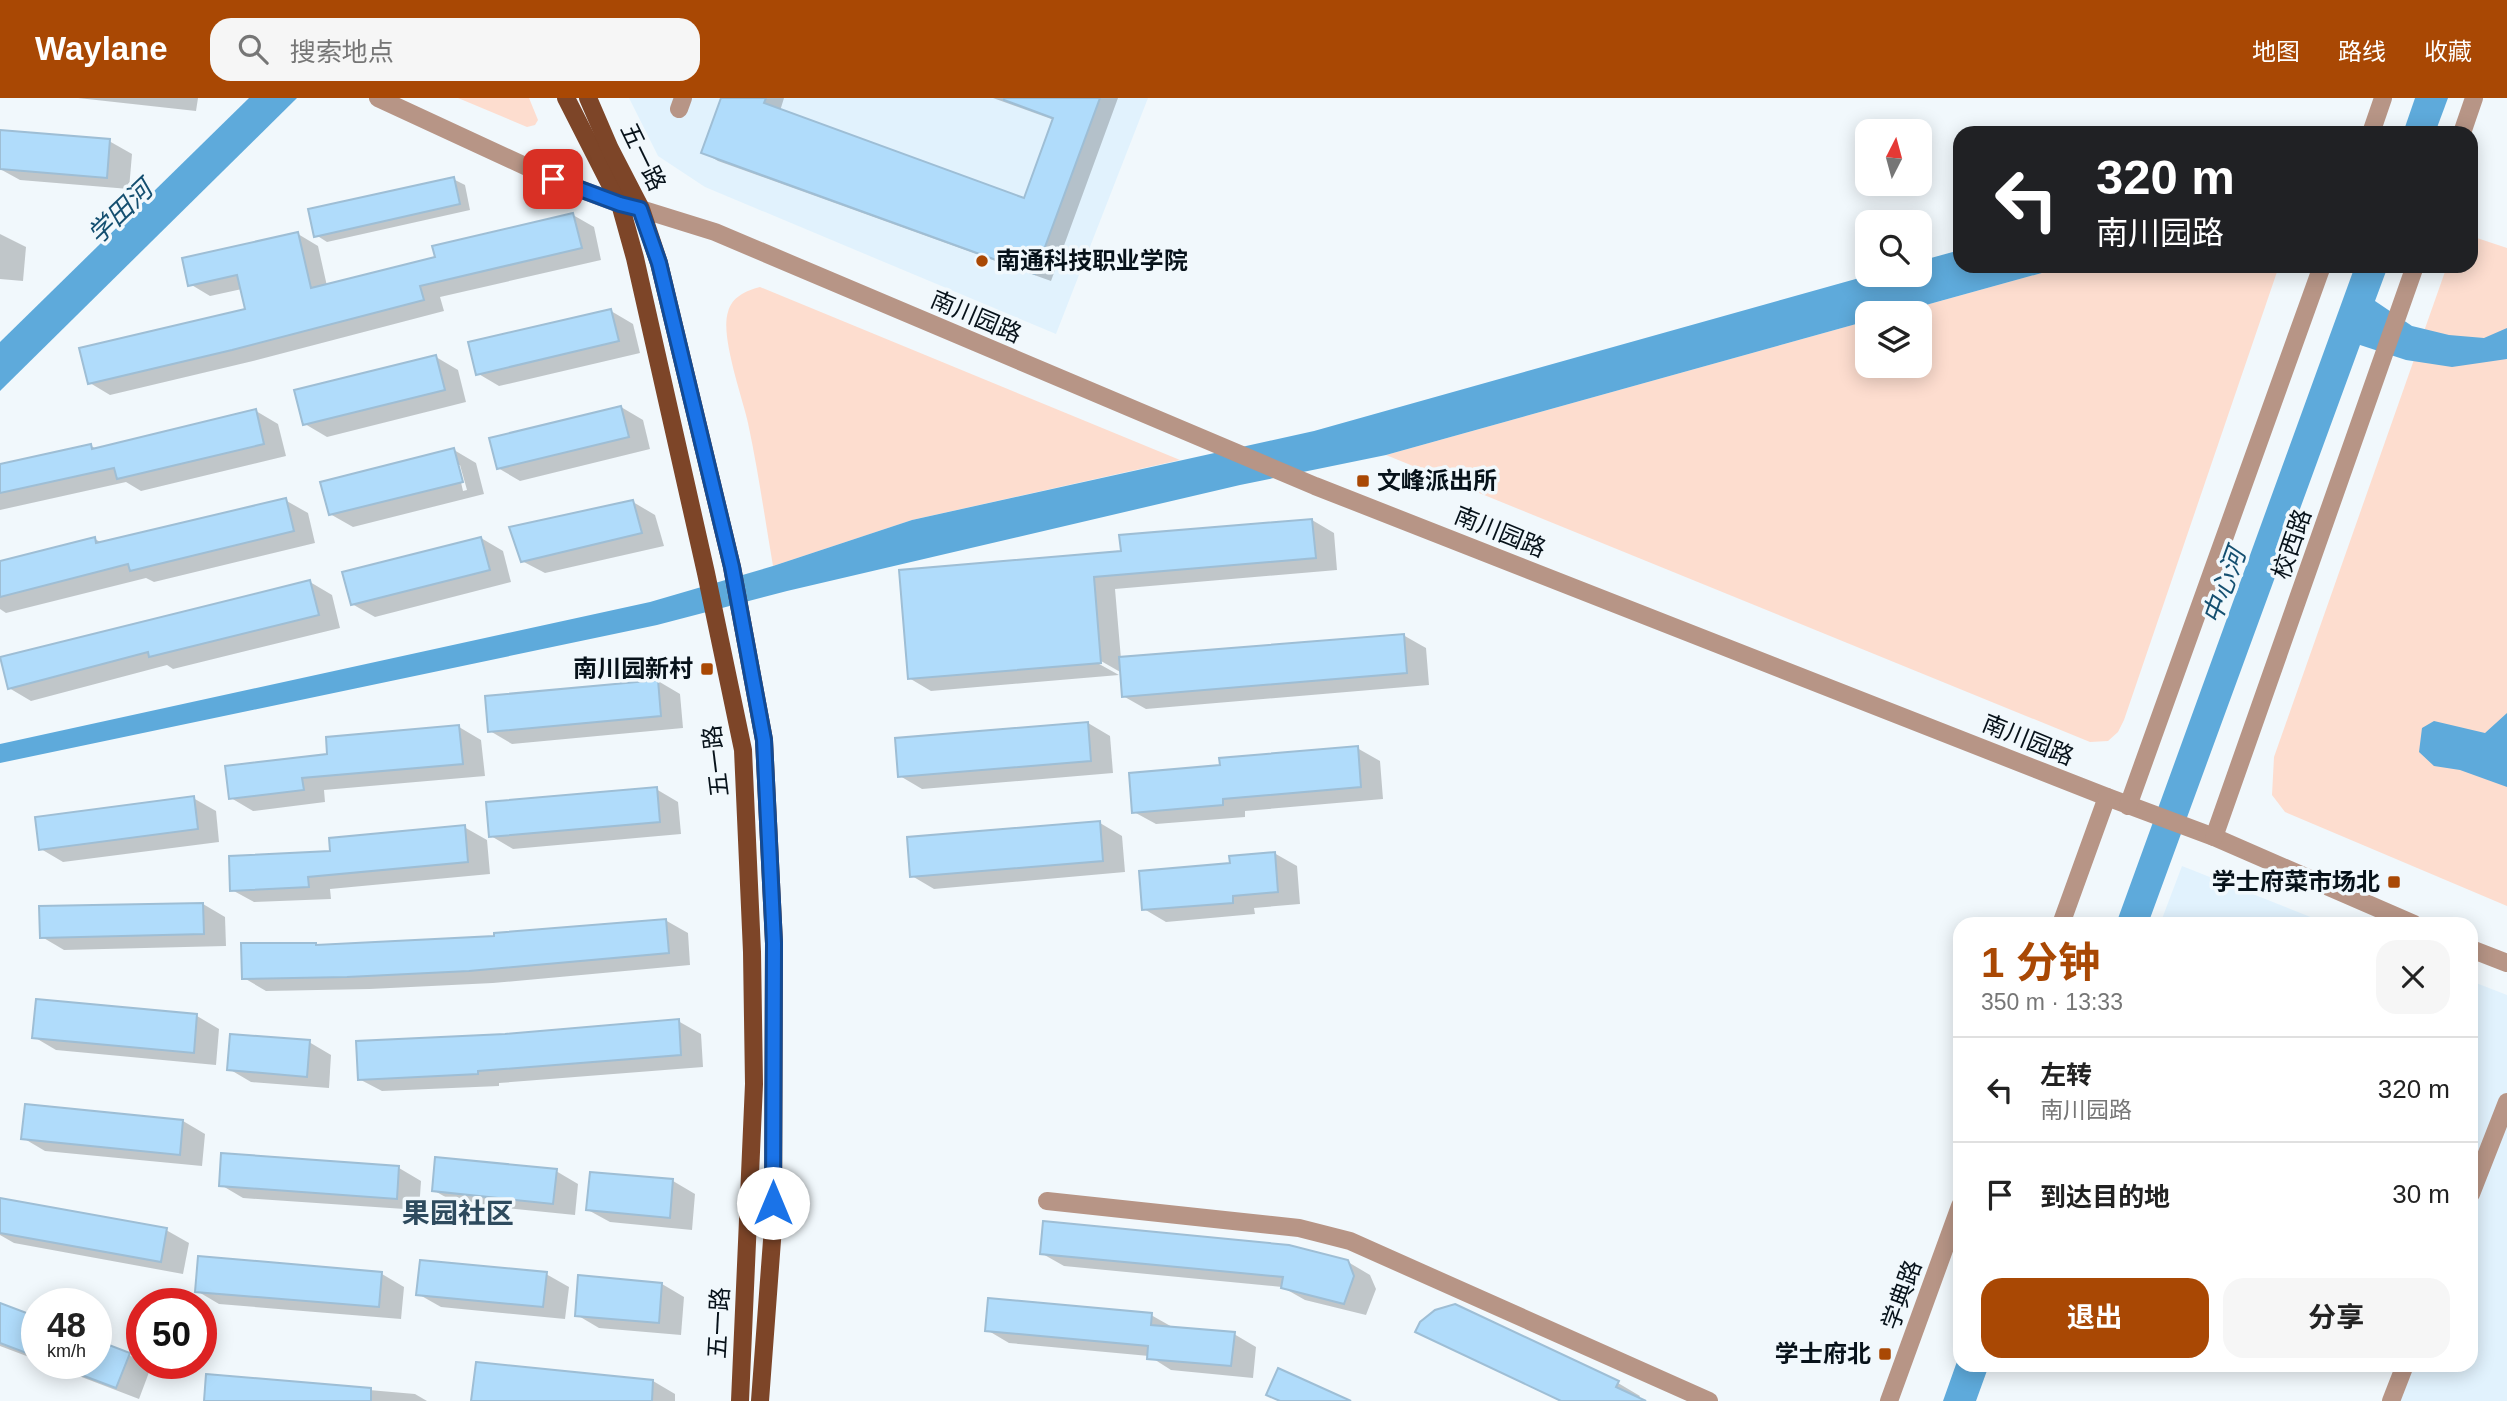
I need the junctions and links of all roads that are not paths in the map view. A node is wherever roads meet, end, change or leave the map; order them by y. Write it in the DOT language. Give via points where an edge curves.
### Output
graph roads {
  1 [pos="378,98"];
  2 [pos="566,98"];
  3 [pos="588,98"];
  4 [pos="2383,98"];
  5 [pos="2474,98"];
  6 [pos="2373,126"];
  7 [pos="2464,126"];
  8 [pos="620,204"];
  9 [pos="640,209"];
  10 [pos="2320,273"];
  11 [pos="2412,273"];
  12 [pos="2107,797"];
  13 [pos="2133,807"];
  14 [pos="2214,837"];
  15 [pos="2064,917"];
  16 [pos="2398,917"];
  17 [pos="2478,951"];
  18 [pos="2507,963"];
  19 [pos="2507,1102"];
  20 [pos="2478,1176"];
  21 [pos="1047,1200"];
  22 [pos="1953,1225"];
  23 [pos="2401,1372"];
  24 [pos="740,1401"];
  25 [pos="760,1401"];
  26 [pos="1709,1401"];
  27 [pos="1889,1401"];
  28 [pos="2390,1401"];
  1 -- 8 [label="street, 南川园路" via="553,179"];
  2 -- 8 [label="main road, 五一路"];
  3 -- 9 [label="main road, 五一路"];
  4 -- 6 [label="street"];
  5 -- 7 [label="street"];
  8 -- 9 [label="street, 南川园路"];
  8 -- 24 [label="main road, 五一路" via="743,750 754,1084"];
  9 -- 12 [label="street, 南川园路" via="715,232 1315,485"];
  9 -- 25 [label="main road, 五一路" via="659,263 732,567 764,740 774,943 773,1227"];
  10 -- 13 [label="street"];
  11 -- 14 [label="street, 校西路"];
  12 -- 13 [label="street, 南川园路"];
  12 -- 15 [label="street"];
  13 -- 14 [label="street, 南川园路"];
  14 -- 16 [label="street, 南川园路"];
  17 -- 18 [label="street"];
  19 -- 20 [label="street"];
  21 -- 26 [label="street" via="1299,1228 1350,1241"];
  22 -- 27 [label="street, 学典路"];
  23 -- 28 [label="street"];
}
